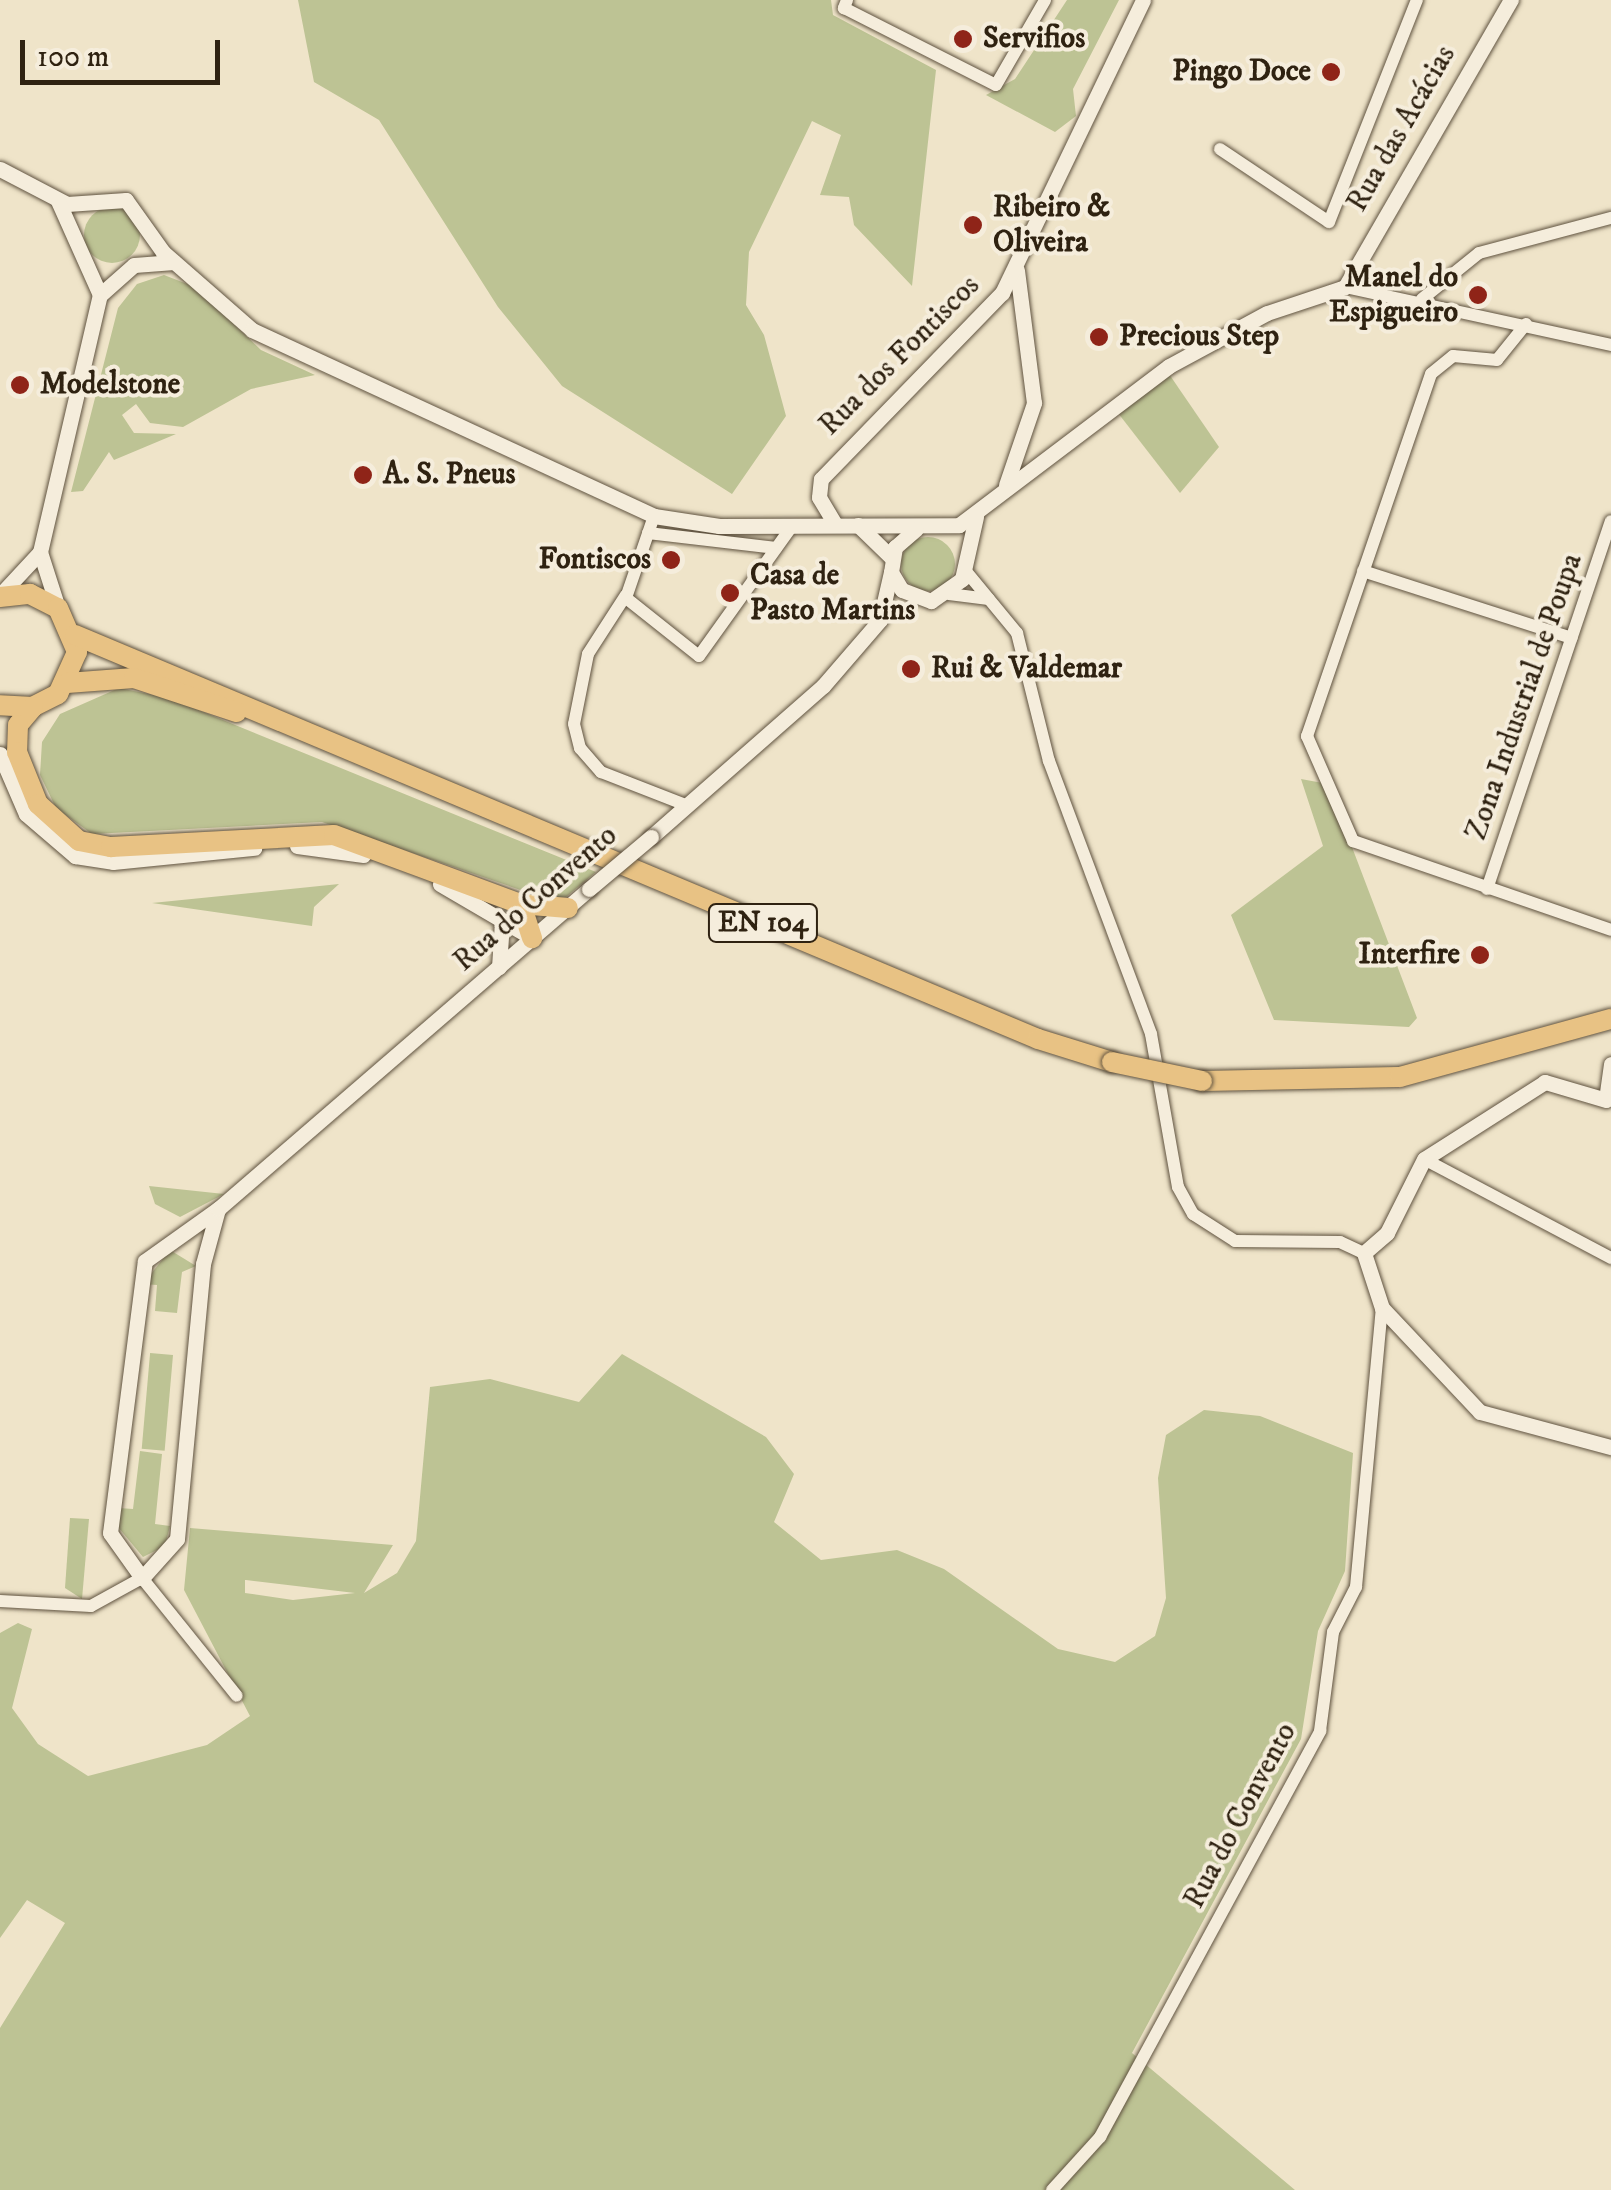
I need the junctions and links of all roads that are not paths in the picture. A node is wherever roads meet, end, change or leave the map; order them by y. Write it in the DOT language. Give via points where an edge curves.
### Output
graph roads {
  1 [pos="847,0"];
  2 [pos="1045,0"];
  3 [pos="1143,0"];
  4 [pos="1417,0"];
  5 [pos="1511,0"];
  6 [pos="1220,150"];
  7 [pos="0,169"];
  8 [pos="58,201"];
  9 [pos="96,201"];
  10 [pos="1611,218"];
  11 [pos="150,231"];
  12 [pos="75,234"];
  13 [pos="87,262"];
  14 [pos="174,262"];
  15 [pos="129,268"];
  16 [pos="1017,270"];
  17 [pos="1344,287"];
  18 [pos="100,295"];
  19 [pos="1422,299"];
  20 [pos="1526,324"];
  21 [pos="1611,345"];
  22 [pos="1002,493"];
  23 [pos="654,516"];
  24 [pos="976,517"];
  25 [pos="1611,521"];
  26 [pos="835,524"];
  27 [pos="858,525"];
  28 [pos="792,526"];
  29 [pos="927,527"];
  30 [pos="648,533"];
  31 [pos="776,548"];
  32 [pos="40,552"];
  33 [pos="964,563"];
  34 [pos="891,564"];
  35 [pos="1363,571"];
  36 [pos="949,594"];
  37 [pos="626,595"];
  38 [pos="0,596"];
  39 [pos="989,599"];
  40 [pos="921,600"];
  41 [pos="58,608"];
  42 [pos="880,620"];
  43 [pos="75,635"];
  44 [pos="1572,638"];
  45 [pos="67,683"];
  46 [pos="0,705"];
  47 [pos="32,707"];
  48 [pos="0,754"];
  49 [pos="416,776"];
  50 [pos="688,806"];
  51 [pos="1487,889"];
  52 [pos="521,904"];
  53 [pos="568,908"];
  54 [pos="502,922"];
  55 [pos="1611,930"];
  56 [pos="532,938"];
  57 [pos="499,968"];
  58 [pos="1611,1019"];
  59 [pos="1611,1064"];
  60 [pos="1608,1101"];
  61 [pos="1424,1159"];
  62 [pos="218,1209"];
  63 [pos="1364,1253"];
  64 [pos="1611,1258"];
  65 [pos="1382,1308"];
  66 [pos="1611,1447"];
  67 [pos="142,1578"];
  68 [pos="0,1601"];
  69 [pos="237,1696"];
  70 [pos="1052,2190"];
  1 -- 2 [label="street" via="844,8 996,85"];
  3 -- 16 [label="street, Rua dos Fontiscos"];
  4 -- 6 [label="street" via="1329,222"];
  5 -- 17 [label="street, Rua das Acácias"];
  7 -- 8 [label="street"];
  8 -- 9 [label="street"];
  8 -- 12 [label="street"];
  9 -- 11 [label="street" via="126,200"];
  9 -- 12 [label="street"];
  10 -- 19 [label="street" via="1479,253"];
  11 -- 14 [label="street"];
  11 -- 15 [label="street"];
  12 -- 13 [label="street"];
  13 -- 15 [label="street"];
  13 -- 18 [label="street"];
  14 -- 15 [label="street"];
  14 -- 23 [label="street" via="252,330"];
  15 -- 18 [label="street"];
  16 -- 22 [label="street" via="1034,404"];
  16 -- 26 [label="street, Rua dos Fontiscos" via="832,464 819,497"];
  17 -- 19 [label="street"];
  17 -- 22 [label="street" via="1266,313 1169,366"];
  18 -- 32 [label="street"];
  19 -- 20 [label="street"];
  20 -- 21 [label="street"];
  20 -- 35 [label="street" via="1496,360 1452,356 1430,374"];
  22 -- 24 [label="street"];
  23 -- 28 [label="street"];
  23 -- 30 [label="street"];
  24 -- 29 [label="street"];
  24 -- 33 [label="street"];
  25 -- 44 [label="street, Zona Industrial de Poupa"];
  26 -- 27 [label="street"];
  26 -- 28 [label="street"];
  27 -- 29 [label="street"];
  27 -- 34 [label="street"];
  28 -- 31 [label="street"];
  29 -- 33 [label="street"];
  29 -- 34 [label="street"];
  30 -- 31 [label="street"];
  30 -- 37 [label="street"];
  31 -- 37 [label="street" via="699,656"];
  32 -- 38 [label="street"];
  32 -- 41 [label="street"];
  33 -- 36 [label="street"];
  33 -- 39 [label="street"];
  34 -- 40 [label="street"];
  34 -- 42 [label="street, Rua do Convento"];
  35 -- 44 [label="street"];
  35 -- 51 [label="street" via="1307,736 1353,841"];
  36 -- 39 [label="street"];
  36 -- 40 [label="street, Rua do Convento"];
  37 -- 50 [label="street" via="588,654 574,724 580,748 601,772"];
  38 -- 41 [label="main road" via="30,594"];
  39 -- 63 [label="street" via="1017,633 1049,761 1151,1034 1178,1187 1193,1214 1235,1241 1340,1242"];
  40 -- 42 [label="street, Rua do Convento"];
  41 -- 43 [label="main road"];
  42 -- 50 [label="street, Rua do Convento" via="784,725"];
  43 -- 45 [label="main road"];
  43 -- 49 [label="main road, EN 104"];
  44 -- 51 [label="street, Zona Industrial de Poupa"];
  45 -- 47 [label="main road"];
  45 -- 49 [label="main road, EN 104" via="153,683"];
  46 -- 47 [label="main road"];
  47 -- 52 [label="main road" via="18,725 17,752 38,804 79,841 111,847 334,835"];
  48 -- 54 [label="street" via="26,814 75,856 113,862 268,847 348,850 484,902"];
  49 -- 58 [label="main road, EN 104, bridge" via="1112,1062 1202,1080 1400,1077"];
  50 -- 53 [label="street, Rua do Convento, bridge"];
  51 -- 55 [label="street"];
  52 -- 53 [label="main road"];
  52 -- 56 [label="main road"];
  53 -- 56 [label="street, Rua do Convento"];
  54 -- 56 [label="street"];
  54 -- 57 [label="street"];
  56 -- 57 [label="street, Rua do Convento"];
  57 -- 62 [label="street, Rua do Convento"];
  59 -- 60 [label="street"];
  60 -- 61 [label="street" via="1545,1082"];
  61 -- 63 [label="street" via="1387,1233"];
  61 -- 64 [label="street"];
  62 -- 67 [label="street" via="203,1264 176,1539"];
  62 -- 67 [label="street, Rua do Convento" via="151,1252 136,1288 110,1533"];
  63 -- 65 [label="street"];
  65 -- 66 [label="street" via="1480,1412"];
  65 -- 70 [label="street, Rua do Convento" via="1356,1587 1333,1632 1320,1731 1100,2136"];
  67 -- 68 [label="street" via="91,1606"];
  67 -- 69 [label="street"];
}
